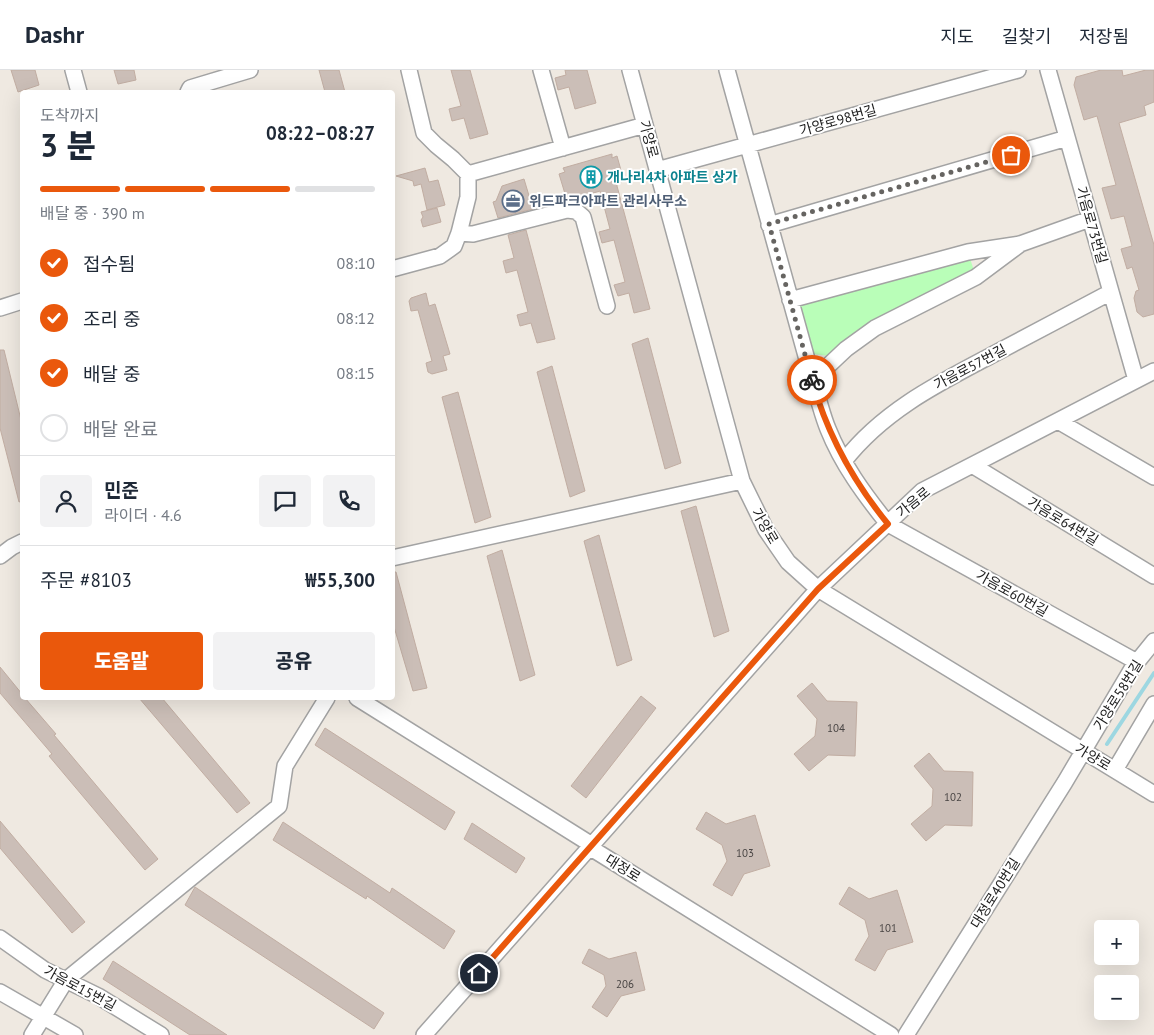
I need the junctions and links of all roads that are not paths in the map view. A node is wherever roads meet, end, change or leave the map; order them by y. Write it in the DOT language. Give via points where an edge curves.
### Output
graph roads {
  1 [pos="72,70"];
  2 [pos="250,70"];
  3 [pos="409,70"];
  4 [pos="541,70"];
  5 [pos="630,70"];
  6 [pos="727,70"];
  7 [pos="1018,70"];
  8 [pos="1048,70"];
  9 [pos="78,90"];
  10 [pos="189,90"];
  11 [pos="645,125"];
  12 [pos="1067,138"];
  13 [pos="747,145"];
  14 [pos="563,148"];
  15 [pos="657,170"];
  16 [pos="468,174"];
  17 [pos="1090,219"];
  18 [pos="769,224"];
  19 [pos="459,232"];
  20 [pos="1020,244"];
  21 [pos="395,268"];
  22 [pos="1111,292"];
  23 [pos="790,300"];
  24 [pos="20,302"];
  25 [pos="607,306"];
  26 [pos="0,308"];
  27 [pos="1154,371"];
  28 [pos="1136,380"];
  29 [pos="812,381"];
  30 [pos="1058,421"];
  31 [pos="844,461"];
  32 [pos="972,465"];
  33 [pos="1154,477"];
  34 [pos="742,481"];
  35 [pos="888,524"];
  36 [pos="20,543"];
  37 [pos="0,556"];
  38 [pos="395,557"];
  39 [pos="1154,576"];
  40 [pos="818,589"];
  41 [pos="1154,641"];
  42 [pos="1137,662"];
  43 [pos="326,700"];
  44 [pos="360,700"];
  45 [pos="1154,704"];
  46 [pos="1084,751"];
  47 [pos="1115,770"];
  48 [pos="1154,794"];
  49 [pos="592,846"];
  50 [pos="0,938"];
  51 [pos="66,980"];
  52 [pos="0,992"];
  53 [pos="44,1018"];
  54 [pos="32,1035"];
  55 [pos="75,1035"];
  56 [pos="161,1035"];
  57 [pos="424,1035"];
  58 [pos="891,1035"];
  59 [pos="906,1035"];
  1 -- 9 [label="street"];
  2 -- 10 [label="street"];
  3 -- 16 [label="street" via="424,133"];
  4 -- 14 [label="street"];
  5 -- 11 [label="street, 가양로"];
  6 -- 13 [label="street"];
  7 -- 13 [label="street, 가양로98번길"];
  8 -- 12 [label="street, 가음로73번길"];
  11 -- 14 [label="street"];
  11 -- 15 [label="street, 가양로"];
  12 -- 17 [label="street, 가음로73번길"];
  12 -- 18 [label="street"];
  13 -- 15 [label="street, 가양로98번길"];
  13 -- 18 [label="street"];
  14 -- 16 [label="street"];
  15 -- 34 [label="street, 가양로"];
  16 -- 19 [label="street" via="468,197"];
  17 -- 20 [label="street"];
  17 -- 22 [label="street, 가음로73번길"];
  18 -- 23 [label="street"];
  19 -- 21 [label="street" via="454,246 440,256"];
  19 -- 25 [label="street" via="473,234 567,210 576,211 584,217"];
  20 -- 23 [label="street" via="968,252"];
  20 -- 29 [label="street" via="976,277 875,328 846,349"];
  22 -- 28 [label="street, 가음로73번길"];
  22 -- 31 [label="street, 가음로57번길" via="929,388 886,418"];
  23 -- 29 [label="street"];
  24 -- 26 [label="street"];
  27 -- 28 [label="street, 가음로"];
  28 -- 30 [label="street, 가음로"];
  29 -- 31 [label="street" via="828,429"];
  30 -- 32 [label="street, 가음로"];
  30 -- 33 [label="street"];
  31 -- 35 [label="street"];
  32 -- 35 [label="street, 가음로" via="922,491"];
  32 -- 39 [label="street, 가음로64번길"];
  34 -- 38 [label="street"];
  34 -- 40 [label="street, 가양로" via="766,530 788,562"];
  35 -- 40 [label="street, 가음로"];
  35 -- 42 [label="street, 가음로60번길"];
  36 -- 37 [label="street"];
  40 -- 46 [label="street, 가양로"];
  40 -- 49 [label="street, 가음로"];
  41 -- 42 [label="street, 가양로58번길"];
  42 -- 46 [label="street, 가양로58번길"];
  43 -- 51 [label="street" via="285,766 279,806"];
  44 -- 49 [label="street, 대정로"];
  45 -- 47 [label="street"];
  46 -- 47 [label="street, 가양로"];
  46 -- 59 [label="street, 대정로40번길"];
  47 -- 48 [label="street, 가양로"];
  49 -- 57 [label="street, 가음로"];
  49 -- 58 [label="street, 대정로"];
  50 -- 51 [label="street, 가음로15번길" via="45,970"];
  51 -- 53 [label="street"];
  51 -- 56 [label="street, 가음로15번길"];
  52 -- 53 [label="street"];
  53 -- 54 [label="street"];
  53 -- 55 [label="street"];
}
